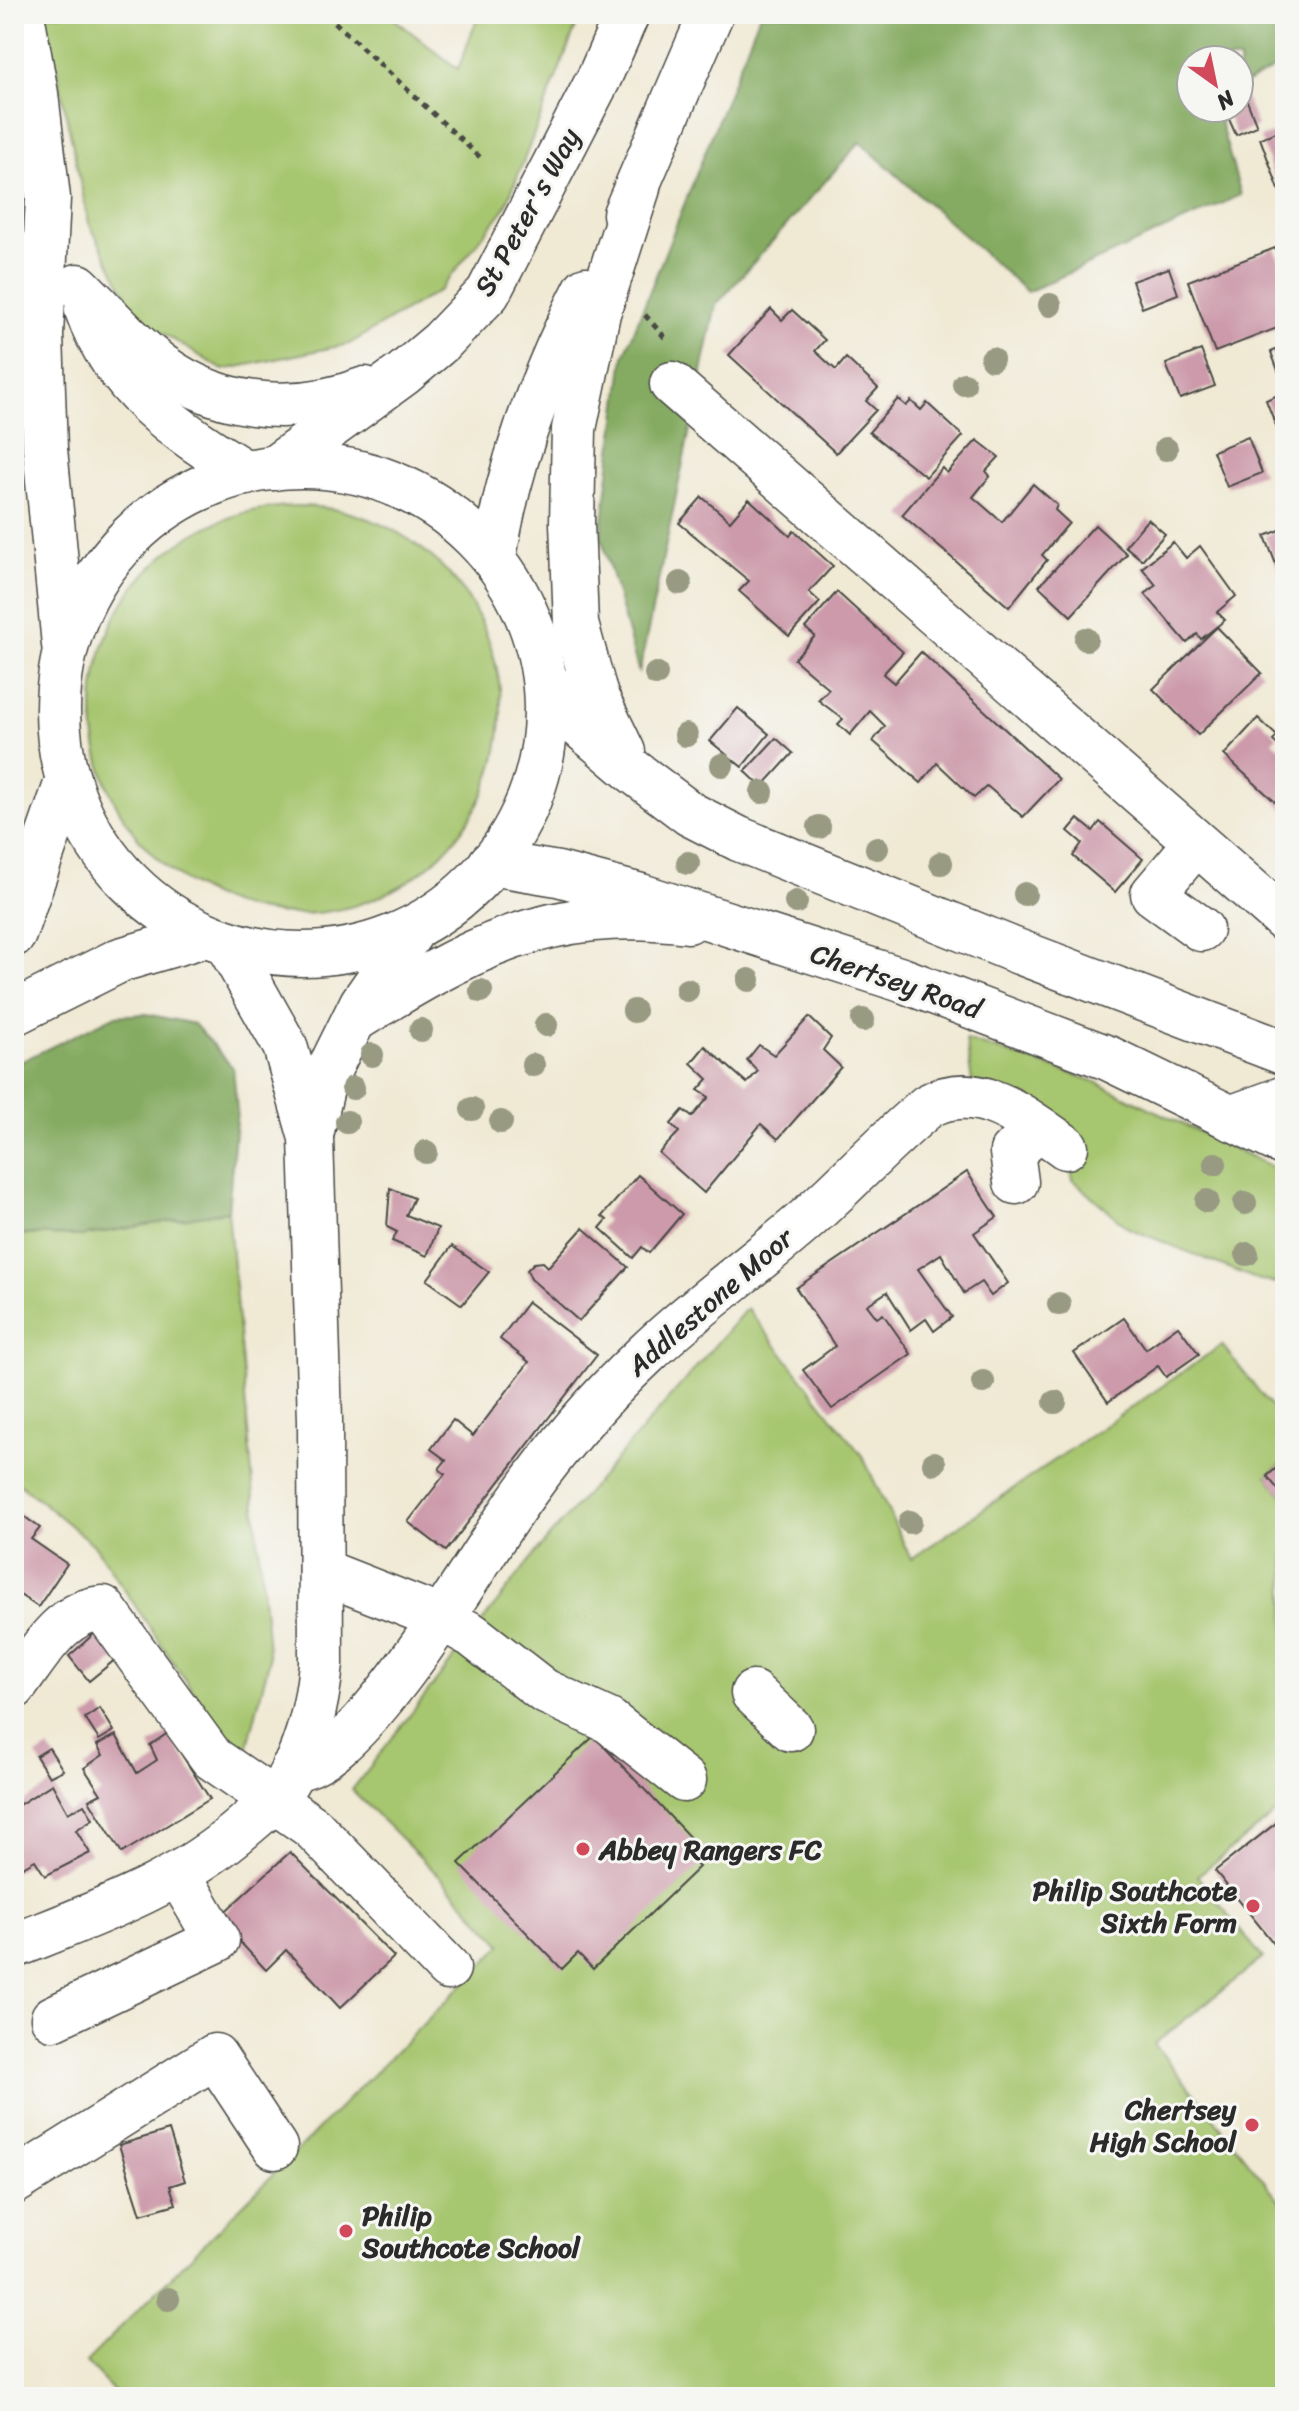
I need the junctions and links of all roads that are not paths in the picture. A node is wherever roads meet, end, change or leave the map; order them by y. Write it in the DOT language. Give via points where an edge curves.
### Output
graph roads {
  1 [pos="22,14"];
  2 [pos="627,14"];
  3 [pos="711,14"];
  4 [pos="638,188"];
  5 [pos="48,198"];
  6 [pos="78,286"];
  7 [pos="403,374"];
  8 [pos="672,384"];
  9 [pos="260,471"];
  10 [pos="494,558"];
  11 [pos="65,656"];
  12 [pos="545,679"];
  13 [pos="633,771"];
  14 [pos="68,779"];
  15 [pos="1196,843"];
  16 [pos="491,863"];
  17 [pos="1285,920"];
  18 [pos="726,926"];
  19 [pos="415,927"];
  20 [pos="1201,929"];
  21 [pos="14,934"];
  22 [pos="216,939"];
  23 [pos="14,1013"];
  24 [pos="354,1020"];
  25 [pos="1285,1030"];
  26 [pos="1242,1036"];
  27 [pos="1285,1053"];
  28 [pos="1285,1098"];
  29 [pos="1230,1118"];
  30 [pos="311,1138"];
  31 [pos="1285,1144"];
  32 [pos="1016,1182"];
  33 [pos="321,1571"];
  34 [pos="441,1618"];
  35 [pos="14,1687"];
  36 [pos="753,1693"];
  37 [pos="791,1729"];
  38 [pos="684,1780"];
  39 [pos="283,1784"];
  40 [pos="179,1875"];
  41 [pos="14,1946"];
  42 [pos="448,1968"];
  43 [pos="53,2018"];
  44 [pos="275,2147"];
  45 [pos="14,2182"];
  1 -- 5 [label="main road"];
  2 -- 7 [label="main road, St Peter's Way" via="488,293"];
  3 -- 4 [label="main road"];
  4 -- 10 [label="main road" via="547,371 502,505"];
  4 -- 13 [label="main road" via="598,313 574,429 572,523 576,624 596,696"];
  5 -- 6 [label="main road"];
  5 -- 11 [label="main road" via="41,335 45,449"];
  6 -- 7 [label="main road" via="150,357 184,380 248,403 290,408 344,397"];
  6 -- 9 [label="main road" via="119,375 182,434"];
  7 -- 9 [label="main road, St Peter's Way"];
  8 -- 15 [label="main road"];
  9 -- 10 [label="main road" via="316,466 396,484 444,512"];
  9 -- 11 [label="main road" via="195,492 149,521 111,558 83,604"];
  10 -- 12 [label="main road" via="536,636"];
  11 -- 14 [label="main road" via="59,724"];
  12 -- 13 [label="main road" via="581,727"];
  12 -- 16 [label="main road" via="546,736 533,792"];
  13 -- 26 [label="main road" via="690,814 739,839"];
  14 -- 21 [label="main road"];
  14 -- 22 [label="main road" via="105,855 134,887 167,914"];
  15 -- 17 [label="main road"];
  15 -- 20 [label="main road" via="1153,894"];
  16 -- 18 [label="main road, Chertsey Road" via="572,878"];
  16 -- 19 [label="main road" via="470,887"];
  18 -- 24 [label="main road" via="639,914 575,920 507,937 446,963"];
  18 -- 29 [label="main road, Chertsey Road" via="902,980 1093,1053"];
  19 -- 22 [label="main road" via="371,945 323,954 274,953"];
  19 -- 24 [label="main road, Addlestone Moor"];
  22 -- 23 [label="main road" via="120,960"];
  22 -- 30 [label="main road, Addlestone Moor" via="285,1046"];
  24 -- 30 [label="main road, Addlestone Moor" via="324,1080"];
  25 -- 26 [label="main road"];
  26 -- 27 [label="main road"];
  28 -- 29 [label="main road"];
  29 -- 31 [label="main road, Chertsey Road"];
  30 -- 33 [label="main road, Addlestone Moor"];
  32 -- 34 [label="main road, Addlestone Moor" via="1012,1152 1053,1138 1006,1107 974,1096 947,1096 928,1106 809,1217 646,1354 592,1408 507,1517"];
  33 -- 34 [label="main road"];
  33 -- 39 [label="main road, Addlestone Moor" via="318,1700"];
  34 -- 38 [label="main road" via="472,1635 544,1691 609,1721"];
  34 -- 39 [label="main road, Addlestone Moor" via="365,1718 319,1762"];
  35 -- 39 [label="main road" via="60,1626 85,1609 103,1608 212,1758"];
  36 -- 37 [label="main road"];
  39 -- 40 [label="main road, Addlestone Moor" via="221,1847"];
  39 -- 42 [label="main road" via="312,1827"];
  40 -- 41 [label="main road, Addlestone Moor"];
  40 -- 43 [label="main road" via="217,1940"];
  44 -- 45 [label="main road" via="215,2056"];
}
